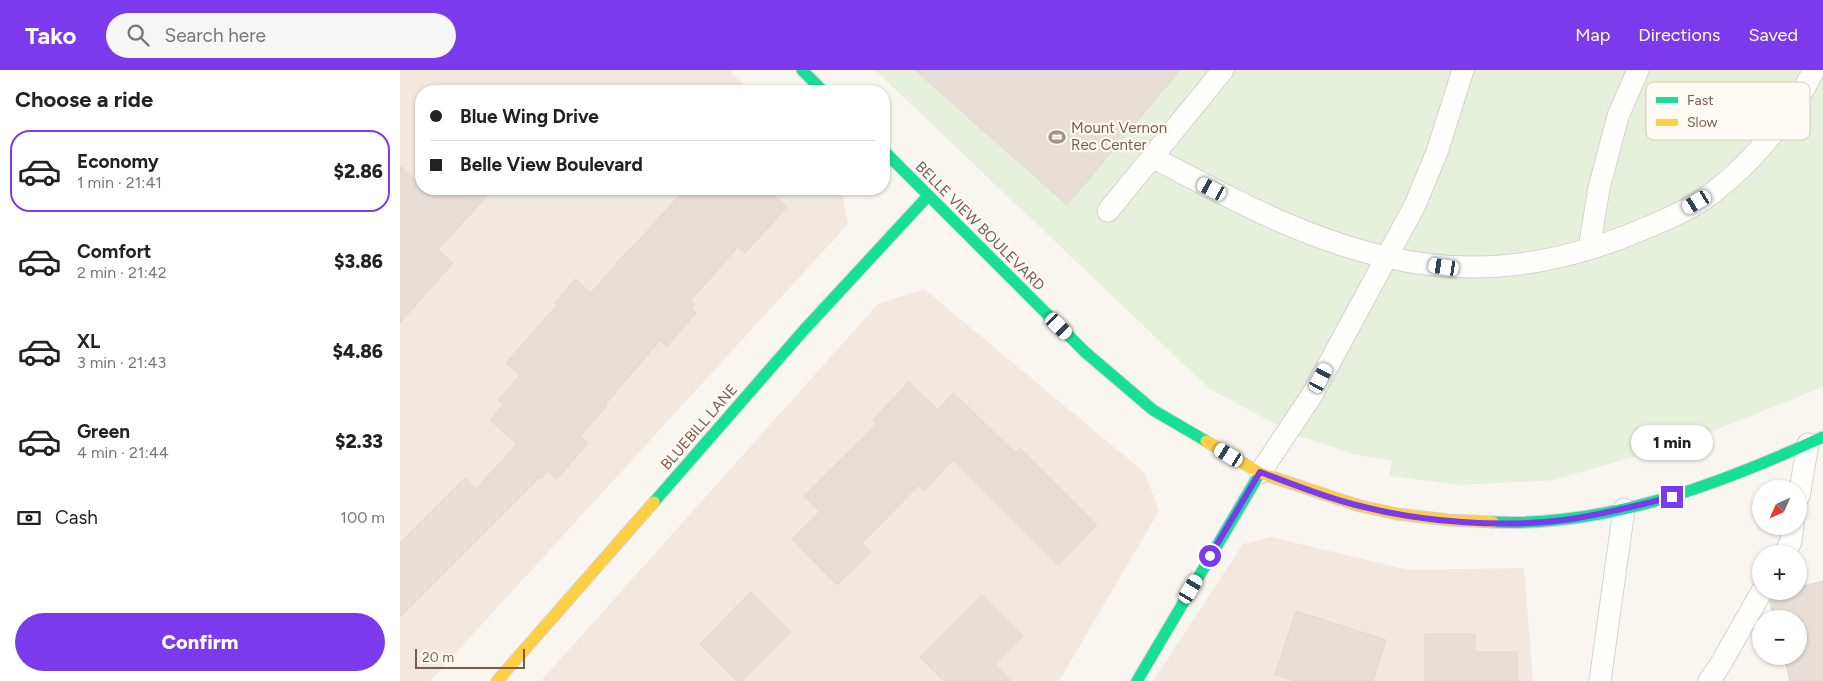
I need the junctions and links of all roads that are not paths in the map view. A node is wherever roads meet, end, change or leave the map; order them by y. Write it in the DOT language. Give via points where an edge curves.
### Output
graph roads {
  1 [pos="802,70"];
  2 [pos="1223,70"];
  3 [pos="1463,70"];
  4 [pos="1638,70"];
  5 [pos="1814,70"];
  6 [pos="1807,82"];
  7 [pos="817,85"];
  8 [pos="1766,140"];
  9 [pos="890,157"];
  10 [pos="1152,157"];
  11 [pos="928,196"];
  12 [pos="1108,211"];
  13 [pos="1589,249"];
  14 [pos="1386,257"];
  15 [pos="1815,441"];
  16 [pos="1260,472"];
  17 [pos="1804,480"];
  18 [pos="1624,509"];
  19 [pos="1757,600"];
  20 [pos="497,681"];
  21 [pos="1137,681"];
  22 [pos="1600,681"];
  23 [pos="1709,681"];
  1 -- 7 [label="main road"];
  2 -- 10 [label="lane"];
  3 -- 14 [label="lane" via="1437,152 1415,205"];
  4 -- 13 [label="lane" via="1618,116 1599,188"];
  5 -- 6 [label="lane"];
  8 -- 13 [label="lane" via="1745,165 1709,196 1674,216"];
  9 -- 11 [label="main road, BELLE VIEW BOULEVARD"];
  10 -- 12 [label="lane"];
  10 -- 14 [label="lane" via="1228,197 1332,243"];
  11 -- 16 [label="main road, BELLE VIEW BOULEVARD" via="1085,352 1153,410"];
  11 -- 20 [label="main road, BLUEBILL LANE" via="804,330"];
  13 -- 14 [label="lane" via="1544,261 1493,268 1444,267"];
  14 -- 16 [label="lane" via="1312,395"];
  15 -- 17 [label="lane"];
  15 -- 18 [label="main road, BELLE VIEW BOULEVARD" via="1672,497"];
  16 -- 18 [label="main road, BELLE VIEW BOULEVARD" via="1360,506 1449,520 1513,523 1563,520"];
  16 -- 21 [label="main road"];
  18 -- 22 [label="lane"];
  19 -- 23 [label="lane"];
}
